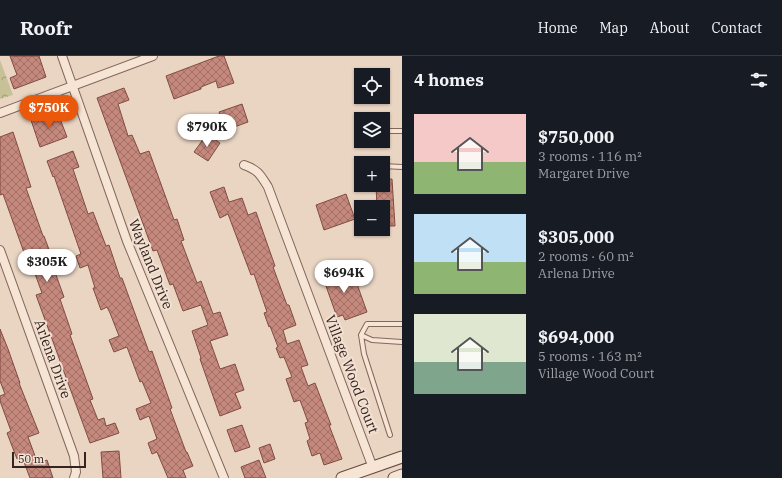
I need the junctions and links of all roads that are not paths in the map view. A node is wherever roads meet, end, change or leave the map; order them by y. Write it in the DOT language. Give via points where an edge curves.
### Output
graph roads {
  1 [pos="62,56"];
  2 [pos="153,56"];
  3 [pos="73,87"];
  4 [pos="0,113"];
  5 [pos="390,131"];
  6 [pos="402,131"];
  7 [pos="244,165"];
  8 [pos="390,166"];
  9 [pos="402,167"];
  10 [pos="0,250"];
  11 [pos="402,324"];
  12 [pos="361,335"];
  13 [pos="402,342"];
  14 [pos="390,435"];
  15 [pos="402,457"];
  16 [pos="374,468"];
  17 [pos="402,475"];
  18 [pos="74,478"];
  19 [pos="224,478"];
  20 [pos="342,478"];
  21 [pos="394,478"];
  1 -- 3 [label="street, Wayland Drive"];
  2 -- 3 [label="street"];
  3 -- 4 [label="street"];
  3 -- 19 [label="street, Wayland Drive" via="127,242"];
  5 -- 6 [label="lane"];
  7 -- 16 [label="street, Village Wood Court" via="259,172 268,187"];
  8 -- 9 [label="lane"];
  10 -- 18 [label="street, Arlena Drive" via="74,456"];
  11 -- 12 [label="lane" via="367,324"];
  12 -- 13 [label="lane" via="372,340"];
  12 -- 14 [label="lane" via="364,354"];
  15 -- 16 [label="street"];
  16 -- 20 [label="street"];
  17 -- 21 [label="street"];
}
